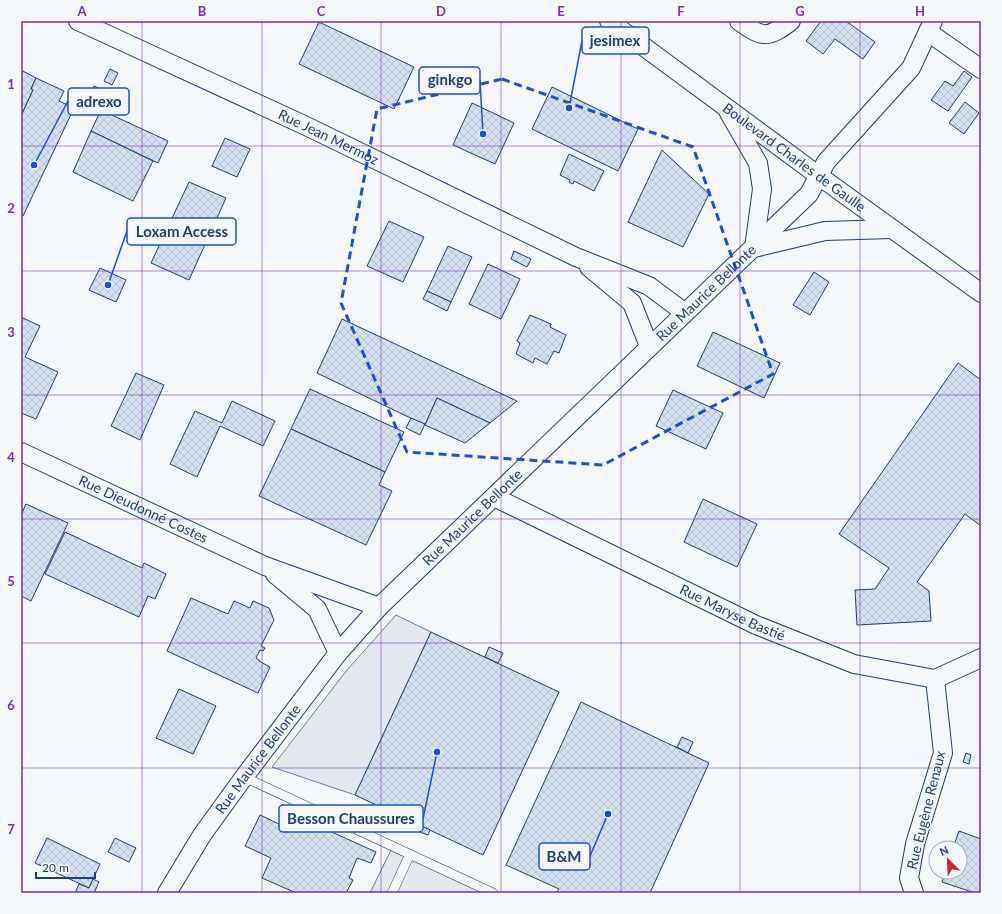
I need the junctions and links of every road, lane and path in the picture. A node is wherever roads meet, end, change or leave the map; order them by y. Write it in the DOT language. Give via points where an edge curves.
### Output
graph roads {
  1 [pos="78,21"];
  2 [pos="609,21"];
  3 [pos="739,21"];
  4 [pos="791,21"];
  5 [pos="930,26"];
  6 [pos="981,69"];
  7 [pos="726,108"];
  8 [pos="819,176"];
  9 [pos="892,229"];
  10 [pos="754,248"];
  11 [pos="576,256"];
  12 [pos="981,293"];
  13 [pos="684,312"];
  14 [pos="649,346"];
  15 [pos="21,452"];
  16 [pos="494,497"];
  17 [pos="265,566"];
  18 [pos="379,608"];
  19 [pos="338,653"];
  20 [pos="981,658"];
  21 [pos="935,679"];
  22 [pos="244,777"];
  23 [pos="410,854"];
  24 [pos="167,893"];
  25 [pos="392,893"];
  26 [pos="493,893"];
  27 [pos="914,893"];
  1 -- 11 [label="street, Rue Jean Mermoz" via="304,125"];
  2 -- 7 [label="street, Boulevard Charles de Gaulle"];
  3 -- 4 [label="street" via="763,35 779,31"];
  5 -- 6 [label="street"];
  5 -- 8 [label="street, Rue Maurice Bellonte" via="911,68 826,162"];
  7 -- 8 [label="street, Boulevard Charles de Gaulle"];
  7 -- 10 [label="street" via="758,164 762,189"];
  8 -- 9 [label="street, Boulevard Charles de Gaulle"];
  8 -- 10 [label="street, Rue Maurice Bellonte" via="809,194"];
  9 -- 10 [label="street" via="825,231"];
  9 -- 12 [label="street, Boulevard Charles de Gaulle"];
  10 -- 13 [label="street, Rue Maurice Bellonte"];
  11 -- 13 [label="street, Rue Jean Mermoz" via="649,286"];
  11 -- 14 [label="street, Rue Jean Mermoz" via="632,302"];
  13 -- 14 [label="street, Rue Maurice Bellonte"];
  14 -- 16 [label="street, Rue Maurice Bellonte"];
  15 -- 17 [label="street, Rue Dieudonné Costes"];
  16 -- 18 [label="street, Rue Maurice Bellonte"];
  16 -- 21 [label="street, Rue Maryse Bastié" via="756,625 854,664"];
  17 -- 18 [label="street, Rue Dieudonné Costes"];
  17 -- 19 [label="street, Rue Dieudonné Costes" via="317,609"];
  18 -- 19 [label="street, Rue Maurice Bellonte"];
  19 -- 22 [label="street, Rue Maurice Bellonte"];
  20 -- 21 [label="street"];
  21 -- 27 [label="street, Rue Eugène Renaux" via="943,753 915,844 909,878"];
  22 -- 23 [label="lane"];
  22 -- 24 [label="street, Rue Maurice Bellonte" via="202,835"];
  23 -- 25 [label="lane"];
  23 -- 26 [label="lane"];
}
